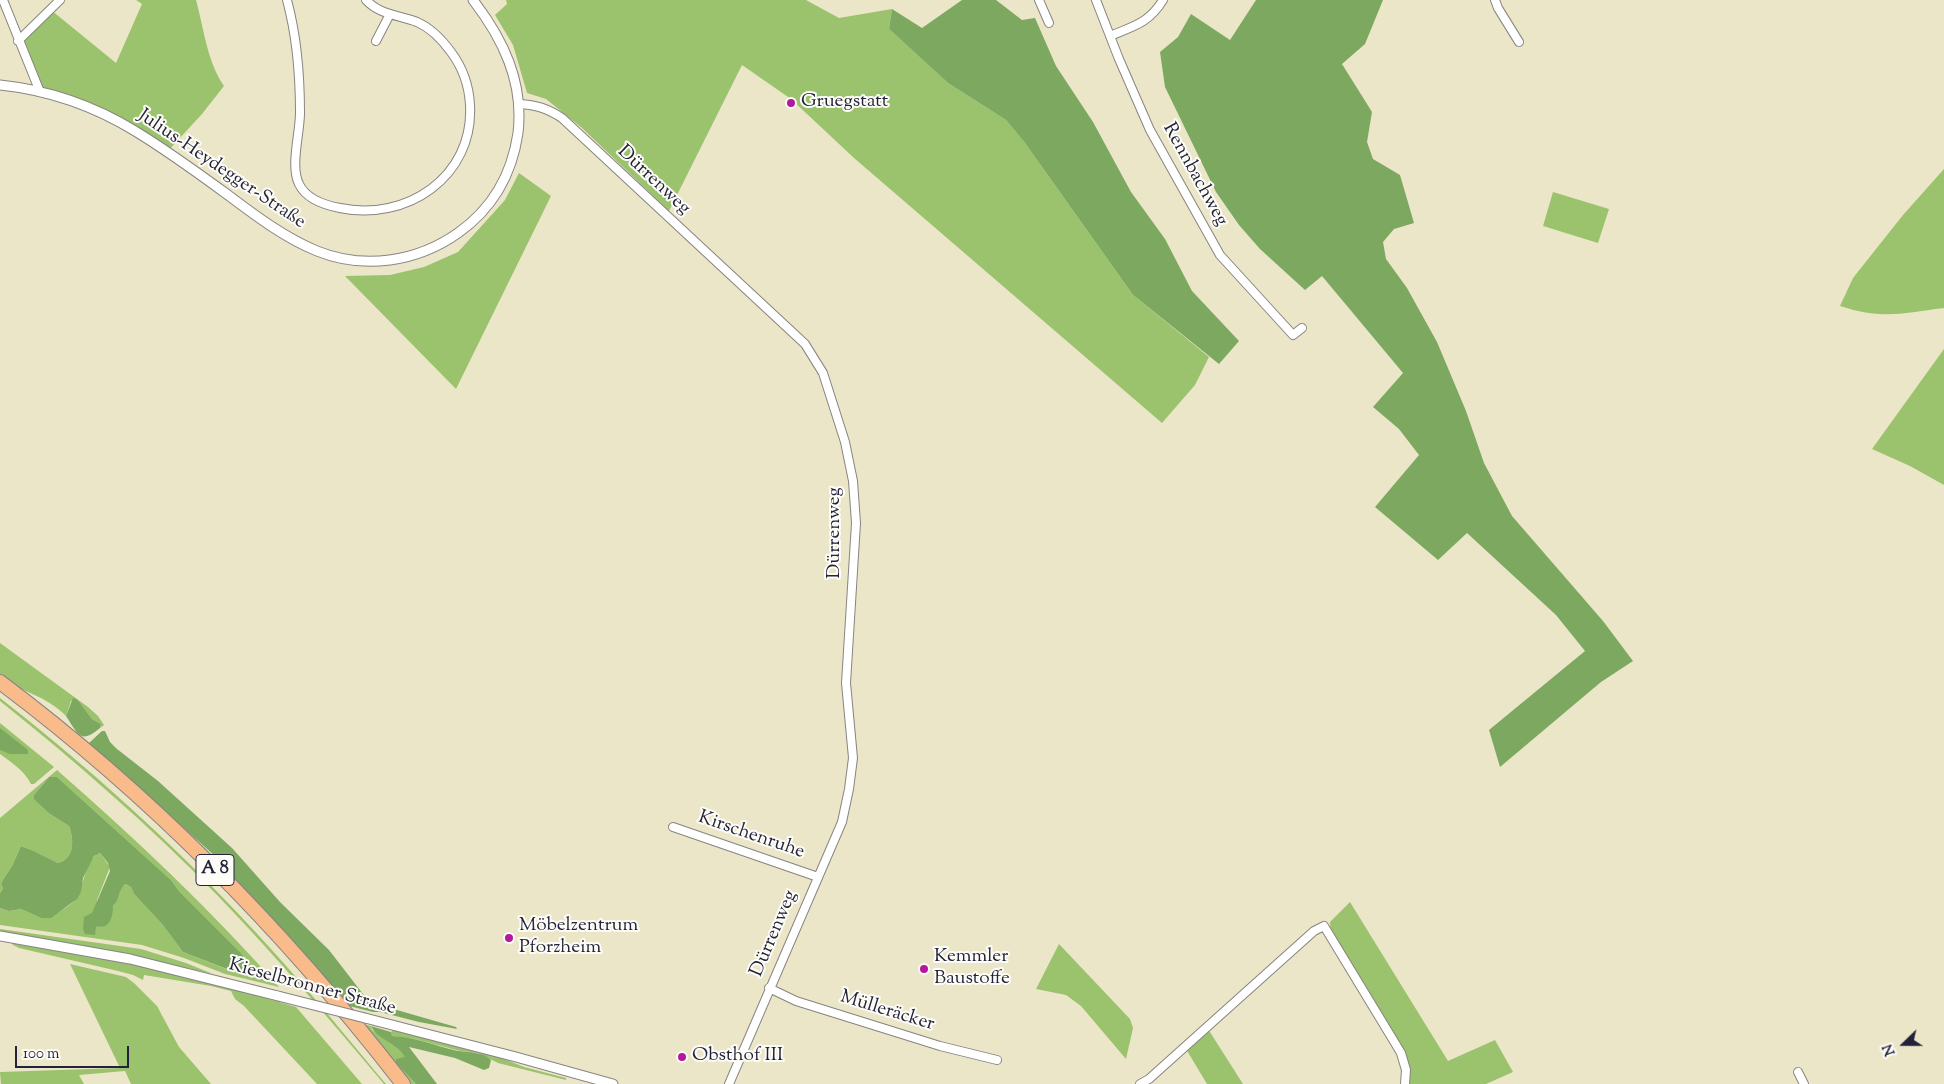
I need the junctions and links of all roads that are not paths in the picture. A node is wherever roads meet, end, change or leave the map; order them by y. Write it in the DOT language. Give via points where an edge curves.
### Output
graph roads {
  1 [pos="3,0"];
  2 [pos="60,0"];
  3 [pos="287,0"];
  4 [pos="366,0"];
  5 [pos="473,0"];
  6 [pos="1039,0"];
  7 [pos="1096,0"];
  8 [pos="1163,0"];
  9 [pos="1495,0"];
  10 [pos="390,14"];
  11 [pos="1049,23"];
  12 [pos="1110,36"];
  13 [pos="18,41"];
  14 [pos="376,42"];
  15 [pos="1519,42"];
  16 [pos="0,85"];
  17 [pos="40,92"];
  18 [pos="519,104"];
  19 [pos="1302,328"];
  20 [pos="0,682"];
  21 [pos="0,692"];
  22 [pos="673,827"];
  23 [pos="818,876"];
  24 [pos="0,936"];
  25 [pos="769,988"];
  26 [pos="997,1060"];
  27 [pos="1798,1072"];
  28 [pos="392,1084"];
  29 [pos="403,1084"];
  30 [pos="613,1084"];
  31 [pos="728,1084"];
  32 [pos="1140,1084"];
  33 [pos="1405,1084"];
  34 [pos="1804,1084"];
  1 -- 13 [label="street"];
  2 -- 13 [label="street"];
  3 -- 10 [label="street" via="300,85 296,176 310,196 332,207 353,211 388,209 427,192 454,164 466,144 469,98 460,66 440,39 419,23"];
  4 -- 10 [label="street" via="377,10"];
  5 -- 18 [label="street, Julius-Heydegger-Straße" via="507,54"];
  6 -- 11 [label="street"];
  7 -- 12 [label="street, Rennbachweg"];
  8 -- 12 [label="street" via="1144,22"];
  9 -- 15 [label="street"];
  10 -- 14 [label="street"];
  12 -- 19 [label="street, Rennbachweg" via="1150,130 1220,255 1293,335"];
  13 -- 17 [label="street"];
  16 -- 17 [label="street, Julius-Heydegger-Straße"];
  17 -- 18 [label="street, Julius-Heydegger-Straße" via="89,108 136,131 295,241 337,257 377,262 394,260 449,240 480,215 504,182 510,166 516,148"];
  18 -- 23 [label="street, Dürrenweg" via="537,105 562,118 805,344 823,373 845,442 853,481 856,524 846,683 852,749 849,789 842,822"];
  20 -- 29 [label="highway, A 8" via="105,767 215,870 293,952"];
  21 -- 28 [label="highway, A 8" via="141,808 208,874 300,972"];
  22 -- 23 [label="street, Kirschenruhe"];
  23 -- 25 [label="street, Dürrenweg"];
  24 -- 30 [label="street, Kieselbronner Straße, bridge" via="130,959"];
  25 -- 26 [label="street, Mülleräcker" via="796,1001 940,1046"];
  25 -- 31 [label="street, Dürrenweg"];
  27 -- 34 [label="street"];
  32 -- 33 [label="street" via="1314,931 1324,926 1401,1053 1406,1070"];
}
